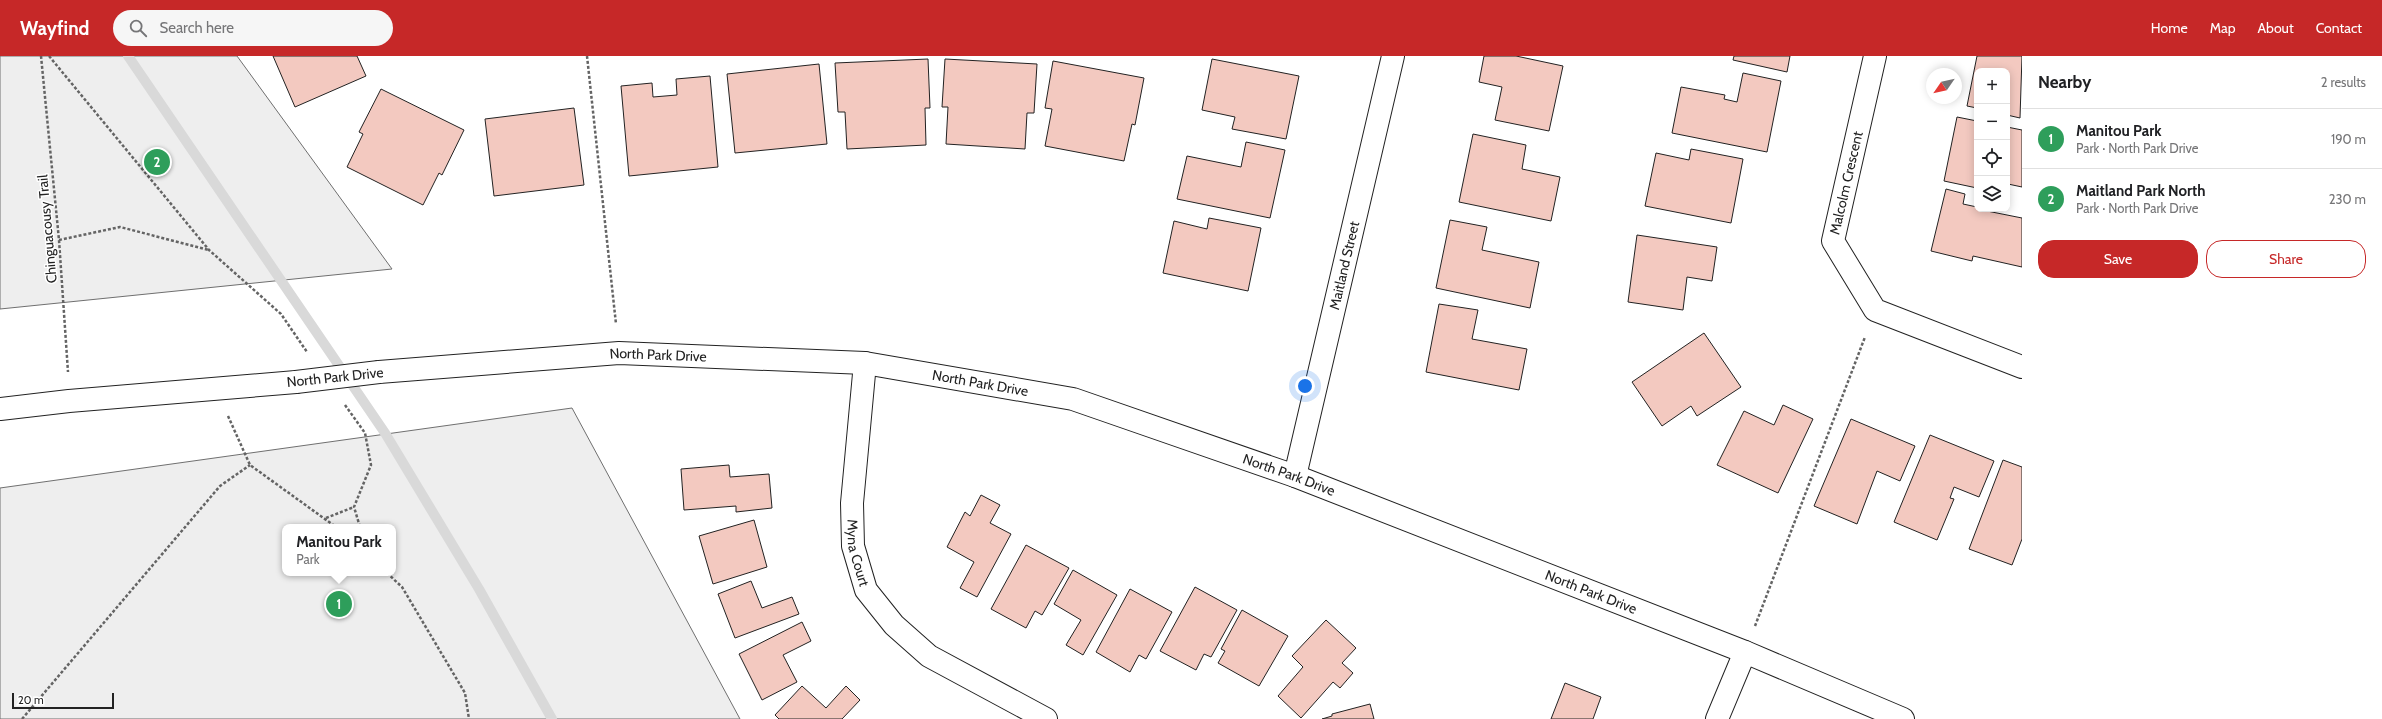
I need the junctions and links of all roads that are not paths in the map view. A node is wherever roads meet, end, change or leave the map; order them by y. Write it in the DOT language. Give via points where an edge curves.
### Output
graph roads {
  1 [pos="1393,56"];
  2 [pos="1875,56"];
  3 [pos="865,363"];
  4 [pos="2022,367"];
  5 [pos="0,409"];
  6 [pos="1295,476"];
  7 [pos="1745,652"];
  8 [pos="1046,719"];
  9 [pos="1717,719"];
  10 [pos="1903,719"];
  1 -- 6 [label="main road, Maitland Street"];
  2 -- 4 [label="main road, Malcolm Crescent" via="1833,240 1875,310"];
  3 -- 5 [label="main road, North Park Drive, bridge" via="620,353 379,372"];
  3 -- 6 [label="main road, North Park Drive" via="1073,399"];
  3 -- 8 [label="main road, Myna Court" via="852,503 853,546 866,590 894,625 929,656"];
  6 -- 7 [label="main road, North Park Drive"];
  7 -- 9 [label="main road"];
  7 -- 10 [label="main road, North Park Drive"];
}
